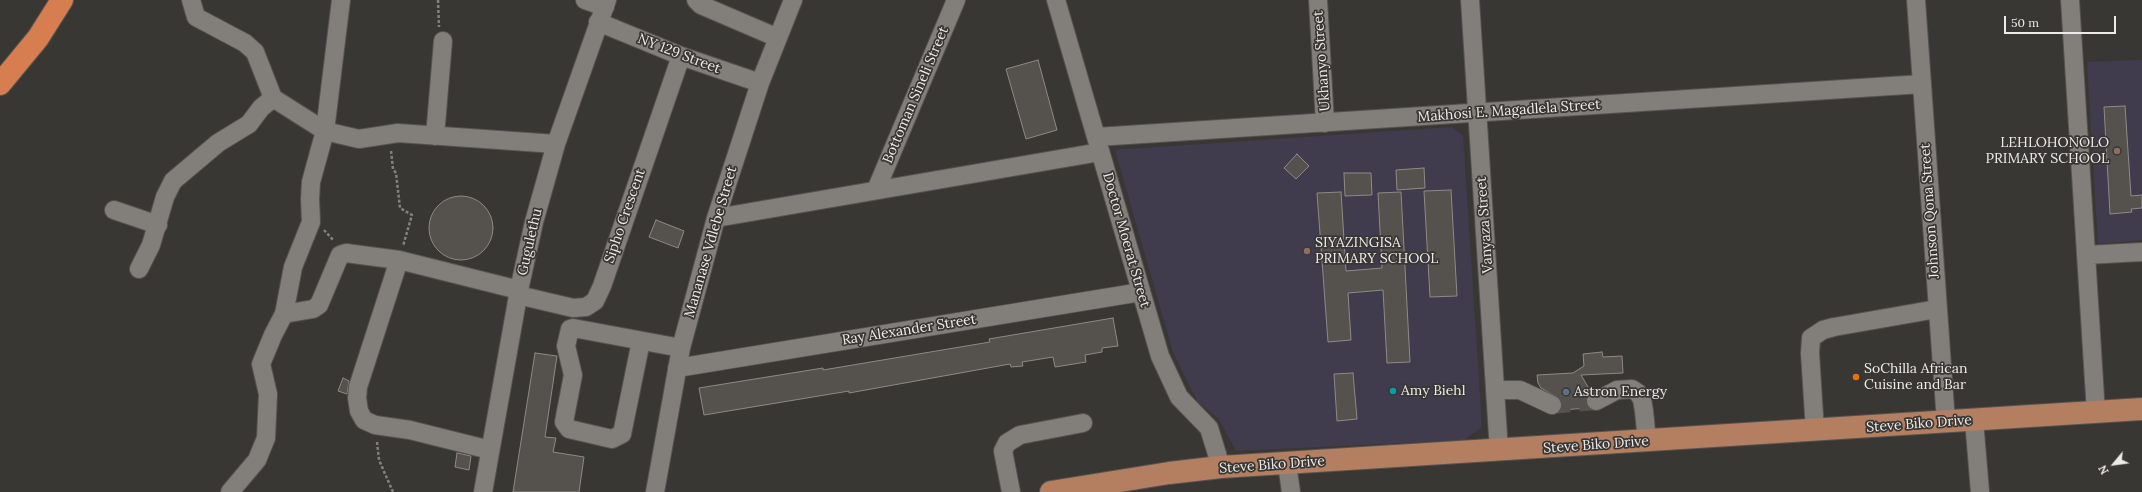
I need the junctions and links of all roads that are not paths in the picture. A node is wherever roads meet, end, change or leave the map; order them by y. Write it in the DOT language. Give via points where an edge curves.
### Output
graph roads {
  1 [pos="62,0"];
  2 [pos="191,0"];
  3 [pos="341,0"];
  4 [pos="585,0"];
  5 [pos="696,0"];
  6 [pos="794,0"];
  7 [pos="956,0"];
  8 [pos="1056,0"];
  9 [pos="1318,0"];
  10 [pos="1470,0"];
  11 [pos="1916,0"];
  12 [pos="2070,0"];
  13 [pos="603,10"];
  14 [pos="778,38"];
  15 [pos="443,41"];
  16 [pos="681,56"];
  17 [pos="760,83"];
  18 [pos="0,84"];
  19 [pos="1922,84"];
  20 [pos="273,98"];
  21 [pos="1477,113"];
  22 [pos="1326,123"];
  23 [pos="325,131"];
  24 [pos="435,136"];
  25 [pos="556,144"];
  26 [pos="1098,145"];
  27 [pos="876,190"];
  28 [pos="114,210"];
  29 [pos="716,218"];
  30 [pos="158,225"];
  31 [pos="2142,252"];
  32 [pos="2086,255"];
  33 [pos="399,260"];
  34 [pos="139,269"];
  35 [pos="1141,292"];
  36 [pos="519,293"];
  37 [pos="1937,309"];
  38 [pos="284,314"];
  39 [pos="641,341"];
  40 [pos="682,348"];
  41 [pos="677,368"];
  42 [pos="1496,390"];
  43 [pos="1596,401"];
  44 [pos="1552,405"];
  45 [pos="2142,409"];
  46 [pos="2096,412"];
  47 [pos="1946,422"];
  48 [pos="1083,423"];
  49 [pos="1975,428"];
  50 [pos="1815,431"];
  51 [pos="1647,441"];
  52 [pos="490,450"];
  53 [pos="1499,451"];
  54 [pos="1287,464"];
  55 [pos="1221,467"];
  56 [pos="1076,490"];
  57 [pos="230,492"];
  58 [pos="483,492"];
  59 [pos="655,492"];
  60 [pos="1011,492"];
  61 [pos="1051,492"];
  62 [pos="1291,492"];
  63 [pos="1980,492"];
  1 -- 18 [label="highway" via="38,38"];
  2 -- 20 [label="street" via="196,17 245,43 255,52"];
  3 -- 23 [label="street"];
  4 -- 13 [label="street, NY 129 Street"];
  5 -- 14 [label="street" via="701,5"];
  6 -- 14 [label="street, Mananase Vdlebe Street"];
  7 -- 27 [label="street, Bottoman Sineli Street"];
  8 -- 26 [label="street, Doctor Moerat Street"];
  9 -- 22 [label="street, Ukhanyo Street"];
  10 -- 21 [label="street, Vanyaza Street"];
  11 -- 19 [label="street, Johnson Qona Street"];
  12 -- 32 [label="street"];
  13 -- 16 [label="street, NY 129 Street"];
  13 -- 25 [label="street, Gugulethu"];
  14 -- 17 [label="street, Mananase Vdlebe Street"];
  15 -- 24 [label="street"];
  16 -- 17 [label="street, NY 129 Street"];
  16 -- 36 [label="street, Sipho Crescent" via="595,301 586,307 573,308"];
  17 -- 29 [label="street, Mananase Vdlebe Street"];
  19 -- 21 [label="street, Makhosi E. Magadlela Street"];
  19 -- 37 [label="street, Johnson Qona Street"];
  20 -- 23 [label="street"];
  20 -- 30 [label="street" via="261,108 249,124 218,143 173,181 165,197"];
  21 -- 22 [label="street, Makhosi E. Magadlela Street"];
  21 -- 42 [label="street, Vanyaza Street"];
  22 -- 26 [label="street, Makhosi E. Magadlela Street"];
  23 -- 24 [label="street" via="358,139 398,133"];
  23 -- 38 [label="street" via="311,182 312,222 293,266"];
  24 -- 25 [label="street"];
  25 -- 36 [label="street, Gugulethu" via="534,222"];
  26 -- 27 [label="street, Makhosi E. Magadlela Street"];
  26 -- 35 [label="street, Doctor Moerat Street"];
  27 -- 29 [label="street, Makhosi E. Magadlela Street"];
  28 -- 30 [label="street"];
  29 -- 40 [label="street, Mananase Vdlebe Street"];
  30 -- 34 [label="street" via="152,245"];
  31 -- 32 [label="street"];
  32 -- 46 [label="street"];
  33 -- 36 [label="street"];
  33 -- 38 [label="street" via="346,252 338,256 319,305 313,309"];
  33 -- 52 [label="street" via="358,387 359,411 364,420 375,425 410,430"];
  35 -- 41 [label="street, Ray Alexander Street"];
  35 -- 55 [label="street, Doctor Moerat Street" via="1160,356 1179,397 1209,428"];
  36 -- 52 [label="street, Gugulethu"];
  37 -- 47 [label="street, Johnson Qona Street"];
  37 -- 50 [label="street" via="1834,327 1823,330 1811,338"];
  38 -- 57 [label="street" via="261,364 268,394 266,438 257,460"];
  39 -- 39 [label="street" via="570,329 566,346 573,375 564,422 566,426 612,439 622,434"];
  39 -- 40 [label="street"];
  40 -- 41 [label="street, Mananase Vdlebe Street"];
  41 -- 59 [label="street, Mananase Vdlebe Street"];
  42 -- 44 [label="street" via="1520,390"];
  42 -- 53 [label="street, Vanyaza Street"];
  43 -- 51 [label="street" via="1617,390 1632,389 1638,393 1642,399"];
  45 -- 46 [label="main road, Steve Biko Drive"];
  46 -- 49 [label="main road, Steve Biko Drive"];
  47 -- 49 [label="main road, Steve Biko Drive"];
  47 -- 50 [label="main road, Steve Biko Drive"];
  48 -- 60 [label="street" via="1020,435 1007,443 1003,451"];
  49 -- 63 [label="street"];
  50 -- 51 [label="main road, Steve Biko Drive"];
  51 -- 53 [label="main road, Steve Biko Drive"];
  52 -- 58 [label="street, Gugulethu"];
  53 -- 54 [label="main road, Steve Biko Drive"];
  54 -- 55 [label="main road, Steve Biko Drive"];
  54 -- 62 [label="street"];
  55 -- 56 [label="main road, Steve Biko Drive"];
  56 -- 61 [label="main road, Steve Biko Drive"];
}
